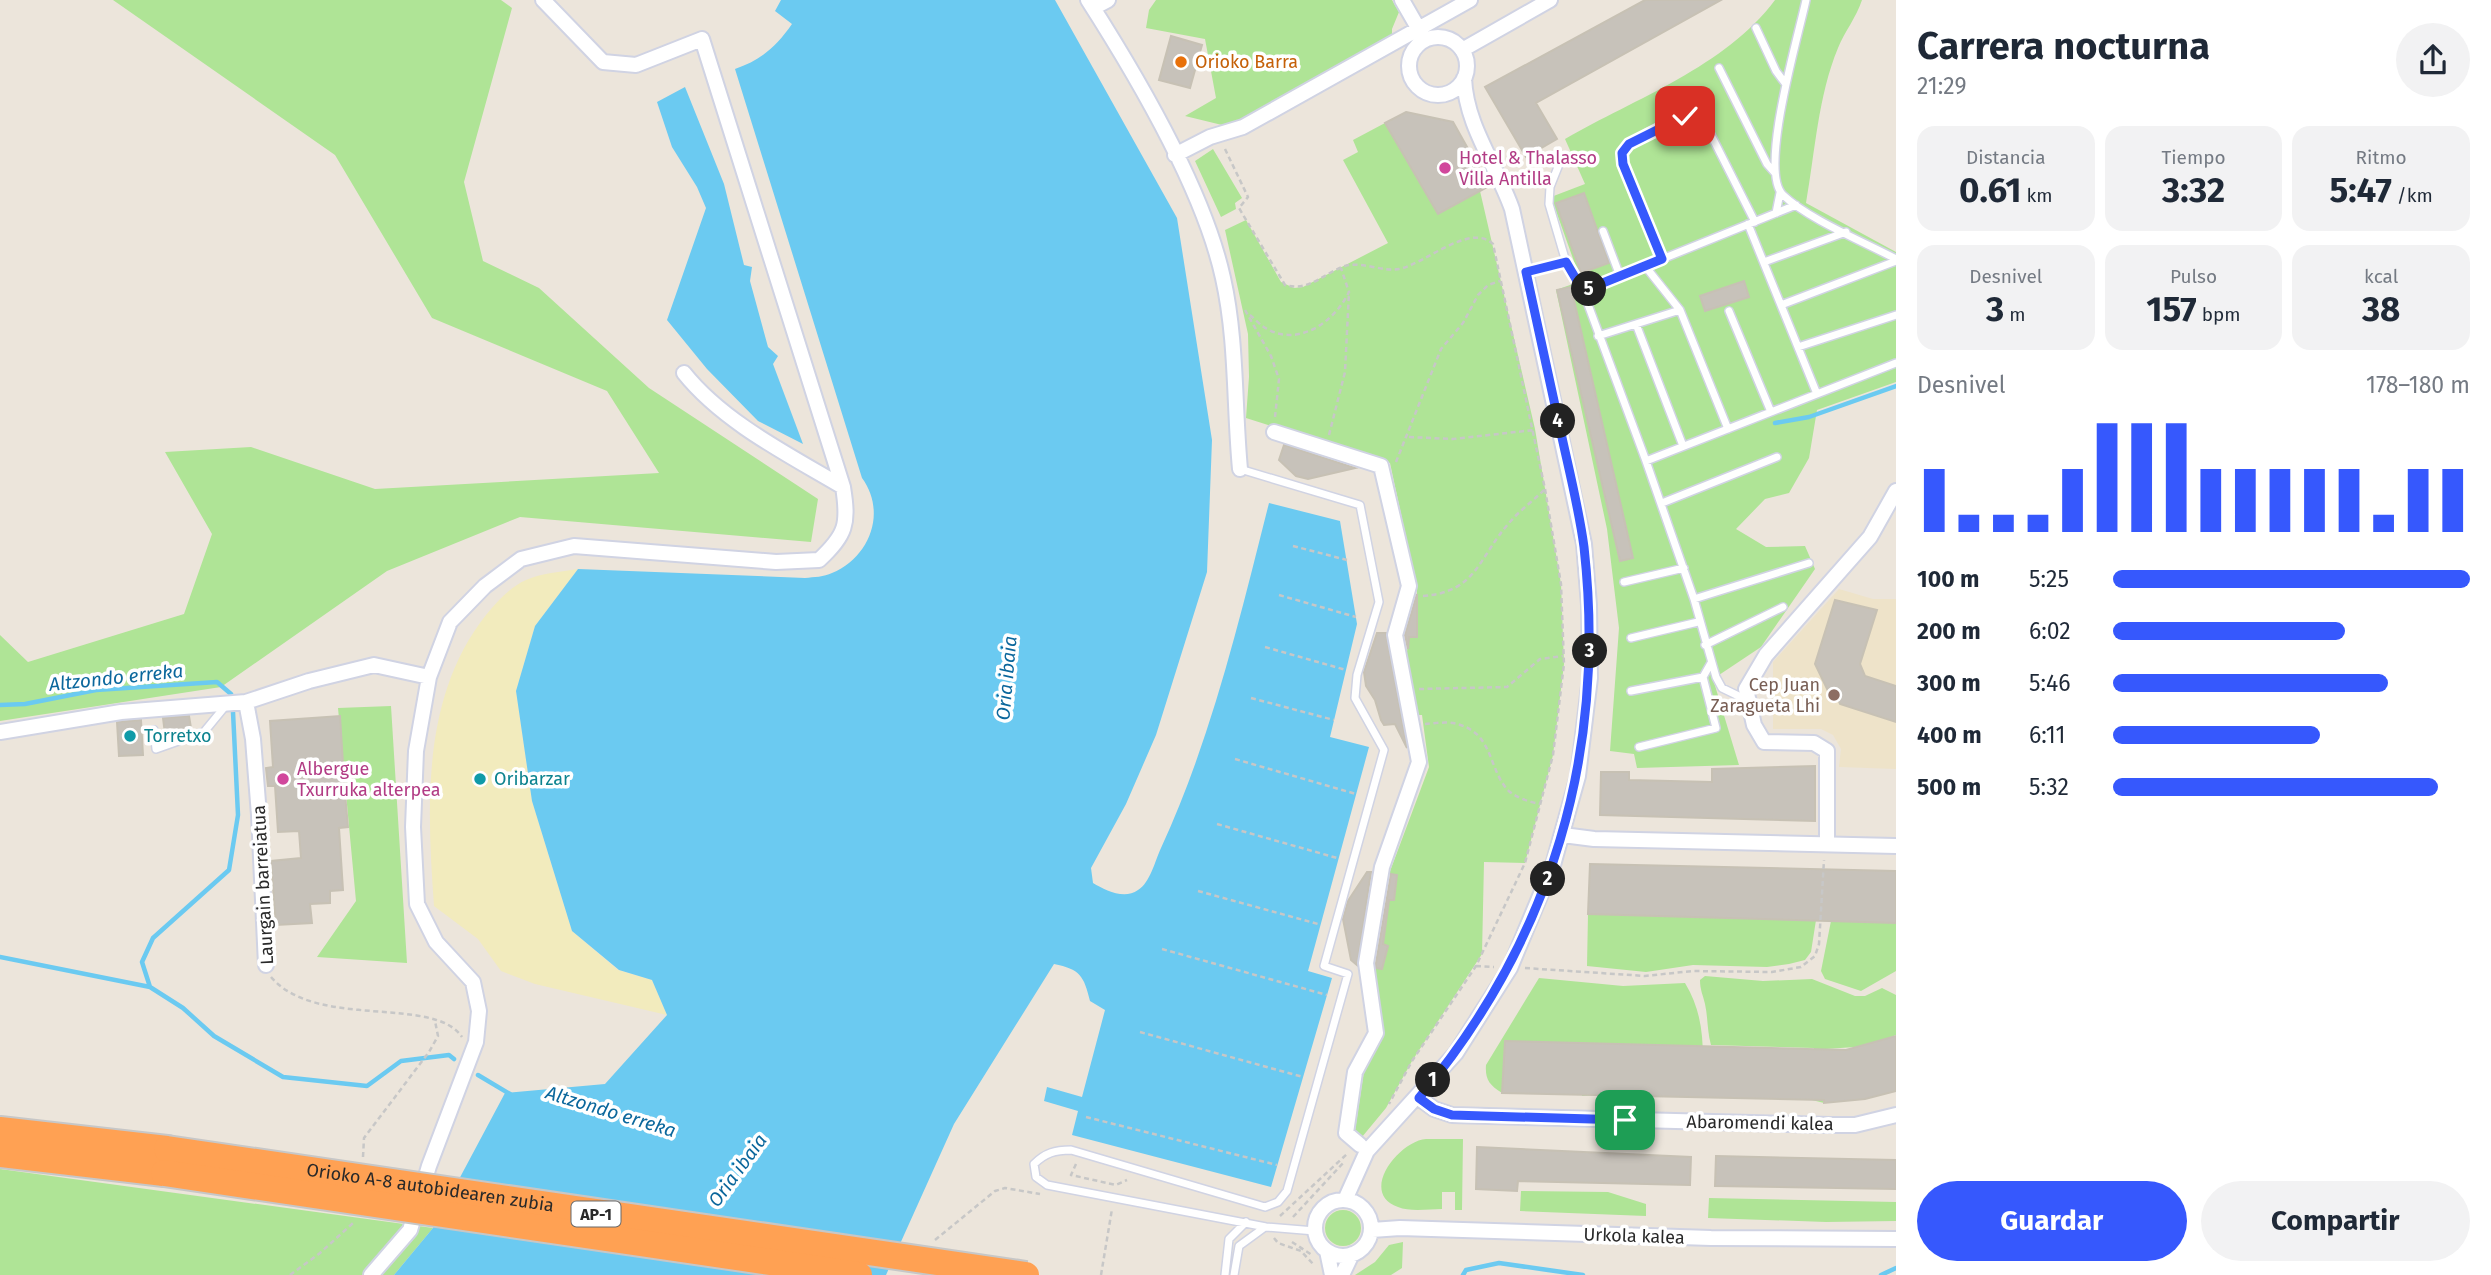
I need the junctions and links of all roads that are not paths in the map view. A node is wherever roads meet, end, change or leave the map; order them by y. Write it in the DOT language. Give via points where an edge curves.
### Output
graph roads {
  1 [pos="543,0"];
  2 [pos="1108,0"];
  3 [pos="1402,0"];
  4 [pos="1470,0"];
  5 [pos="1550,0"];
  6 [pos="1806,0"];
  7 [pos="1091,4"];
  8 [pos="1756,28"];
  9 [pos="1422,34"];
  10 [pos="1462,50"];
  11 [pos="1719,68"];
  12 [pos="1464,78"];
  13 [pos="1785,83"];
  14 [pos="1437,95"];
  15 [pos="1472,124"];
  16 [pos="1175,155"];
  17 [pos="1562,157"];
  18 [pos="1775,173"];
  19 [pos="1780,193"];
  20 [pos="1796,205"];
  21 [pos="1776,213"];
  22 [pos="1752,223"];
  23 [pos="1603,231"];
  24 [pos="1846,232"];
  25 [pos="1662,259"];
  26 [pos="1896,260"];
  27 [pos="1566,262"];
  28 [pos="1764,262"];
  29 [pos="1645,266"];
  30 [pos="1526,272"];
  31 [pos="1620,276"];
  32 [pos="1583,291"];
  33 [pos="1781,305"];
  34 [pos="1681,310"];
  35 [pos="1728,311"];
  36 [pos="1896,315"];
  37 [pos="1636,324"];
  38 [pos="1598,336"];
  39 [pos="1798,347"];
  40 [pos="1896,363"];
  41 [pos="684,373"];
  42 [pos="1817,394"];
  43 [pos="1771,412"];
  44 [pos="1728,429"];
  45 [pos="1274,432"];
  46 [pos="1683,446"];
  47 [pos="1777,457"];
  48 [pos="1646,461"];
  49 [pos="1240,469"];
  50 [pos="843,487"];
  51 [pos="1896,491"];
  52 [pos="1662,503"];
  53 [pos="1809,563"];
  54 [pos="1684,568"];
  55 [pos="1625,582"];
  56 [pos="1694,599"];
  57 [pos="1783,607"];
  58 [pos="1698,622"];
  59 [pos="1631,638"];
  60 [pos="1705,645"];
  61 [pos="1711,663"];
  62 [pos="429,677"];
  63 [pos="1703,677"];
  64 [pos="1630,691"];
  65 [pos="246,702"];
  66 [pos="1749,702"];
  67 [pos="227,704"];
  68 [pos="154,730"];
  69 [pos="0,732"];
  70 [pos="1639,747"];
  71 [pos="1563,835"];
  72 [pos="1896,846"];
  73 [pos="1826,849"];
  74 [pos="266,965"];
  75 [pos="1419,1098"];
  76 [pos="1896,1115"];
  77 [pos="0,1130"];
  78 [pos="1360,1145"];
  79 [pos="0,1154"];
  80 [pos="165,1161"];
  81 [pos="1351,1201"];
  82 [pos="1246,1222"];
  83 [pos="1266,1227"];
  84 [pos="1372,1230"];
  85 [pos="1315,1231"];
  86 [pos="1896,1238"];
  87 [pos="1327,1251"];
  88 [pos="1352,1254"];
  89 [pos="1327,1270"];
  90 [pos="372,1275"];
  91 [pos="859,1275"];
  92 [pos="1026,1275"];
  93 [pos="1225,1275"];
  94 [pos="1234,1275"];
  95 [pos="1342,1275"];
  1 -- 50 [label="street" via="603,62 636,65 702,39"];
  2 -- 7 [label="street"];
  3 -- 9 [label="street"];
  4 -- 9 [label="street"];
  5 -- 10 [label="street"];
  6 -- 13 [label="lane"];
  7 -- 16 [label="street"];
  8 -- 13 [label="lane"];
  9 -- 10 [label="street" via="1446,39"];
  9 -- 14 [label="street" via="1409,71 1419,88"];
  9 -- 16 [label="street" via="1243,127"];
  10 -- 12 [label="street"];
  11 -- 18 [label="lane"];
  12 -- 14 [label="street" via="1453,90"];
  12 -- 15 [label="street"];
  13 -- 18 [label="lane"];
  14 -- 15 [label="street"];
  15 -- 30 [label="street" via="1500,176"];
  16 -- 49 [label="street" via="1199,203 1223,277 1234,348"];
  17 -- 27 [label="lane" via="1550,187 1549,204"];
  18 -- 19 [label="lane"];
  19 -- 20 [label="lane"];
  19 -- 21 [label="lane"];
  20 -- 21 [label="lane"];
  20 -- 24 [label="lane"];
  21 -- 22 [label="lane"];
  22 -- 25 [label="lane"];
  22 -- 25 [label="lane" via="1704,121 1698,114 1685,116 1629,144 1622,153"];
  22 -- 28 [label="lane"];
  23 -- 31 [label="lane"];
  24 -- 26 [label="lane"];
  24 -- 28 [label="lane"];
  25 -- 29 [label="lane"];
  26 -- 33 [label="lane"];
  27 -- 30 [label="lane"];
  27 -- 32 [label="lane"];
  28 -- 33 [label="lane"];
  29 -- 31 [label="lane"];
  29 -- 34 [label="lane"];
  30 -- 71 [label="street" via="1584,544 1589,605 1586,728"];
  31 -- 32 [label="lane"];
  32 -- 38 [label="lane"];
  33 -- 39 [label="lane"];
  34 -- 37 [label="lane"];
  34 -- 44 [label="lane"];
  35 -- 43 [label="lane"];
  36 -- 39 [label="lane"];
  37 -- 38 [label="lane"];
  37 -- 46 [label="lane"];
  38 -- 48 [label="lane"];
  39 -- 42 [label="lane"];
  40 -- 42 [label="lane"];
  41 -- 50 [label="street" via="699,392 747,427"];
  42 -- 43 [label="lane"];
  43 -- 44 [label="lane"];
  44 -- 46 [label="lane"];
  45 -- 78 [label="street" via="1381,466 1409,586 1395,635 1419,762 1382,867 1366,963 1376,1033 1355,1072 1346,1133"];
  46 -- 48 [label="lane"];
  47 -- 52 [label="lane"];
  48 -- 52 [label="lane"];
  49 -- 82 [label="lane" via="1360,505 1379,602 1357,674 1355,698 1384,750 1324,967 1348,974 1287,1191 1278,1202 1265,1207 1071,1150 1055,1150 1034,1164 1036,1177 1047,1185"];
  50 -- 62 [label="street" via="846,508 840,540 819,560 776,562 574,546 522,559 485,586 450,622"];
  51 -- 66 [label="street" via="1870,537 1754,670 1746,688"];
  52 -- 54 [label="lane"];
  53 -- 56 [label="lane"];
  54 -- 55 [label="lane"];
  54 -- 56 [label="lane"];
  56 -- 58 [label="lane"];
  57 -- 60 [label="lane"];
  58 -- 59 [label="lane"];
  58 -- 60 [label="lane"];
  60 -- 61 [label="lane"];
  61 -- 63 [label="lane"];
  61 -- 66 [label="lane" via="1722,688"];
  62 -- 65 [label="street" via="374,665"];
  62 -- 90 [label="street" via="416,751 417,904 436,942 473,982 479,1011 473,1050 410,1230"];
  63 -- 64 [label="lane"];
  63 -- 70 [label="lane" via="1716,728"];
  65 -- 67 [label="street"];
  65 -- 74 [label="street, Laurgain barreiatua" via="259,815"];
  66 -- 73 [label="street" via="1764,742 1814,743 1827,751"];
  67 -- 68 [label="lane" via="204,732 156,749"];
  67 -- 69 [label="street" via="121,712"];
  71 -- 73 [label="street"];
  71 -- 75 [label="street" via="1510,968 1456,1053"];
  72 -- 73 [label="street"];
  75 -- 76 [label="street, Abaromendi kalea" via="1452,1115 1830,1125 1854,1125"];
  75 -- 81 [label="street" via="1367,1151 1352,1181"];
  77 -- 80 [label="highway, AP-1"];
  79 -- 80 [label="highway, AP-1"];
  80 -- 91 [label="highway, Orioko A-8 autobidearen zubia / AP-1, bridge"];
  80 -- 92 [label="highway, Orioko A-8 autobidearen zubia / AP-1, bridge"];
  81 -- 84 [label="street" via="1365,1210"];
  81 -- 85 [label="street" via="1337,1200 1323,1208"];
  82 -- 83 [label="lane"];
  82 -- 93 [label="lane" via="1229,1239"];
  83 -- 85 [label="lane"];
  83 -- 94 [label="lane" via="1239,1247"];
  84 -- 86 [label="street, Urkola kalea"];
  84 -- 88 [label="street" via="1362,1249"];
  85 -- 87 [label="street"];
  87 -- 88 [label="street" via="1339,1256"];
  87 -- 89 [label="street"];
  88 -- 95 [label="street"];
}
